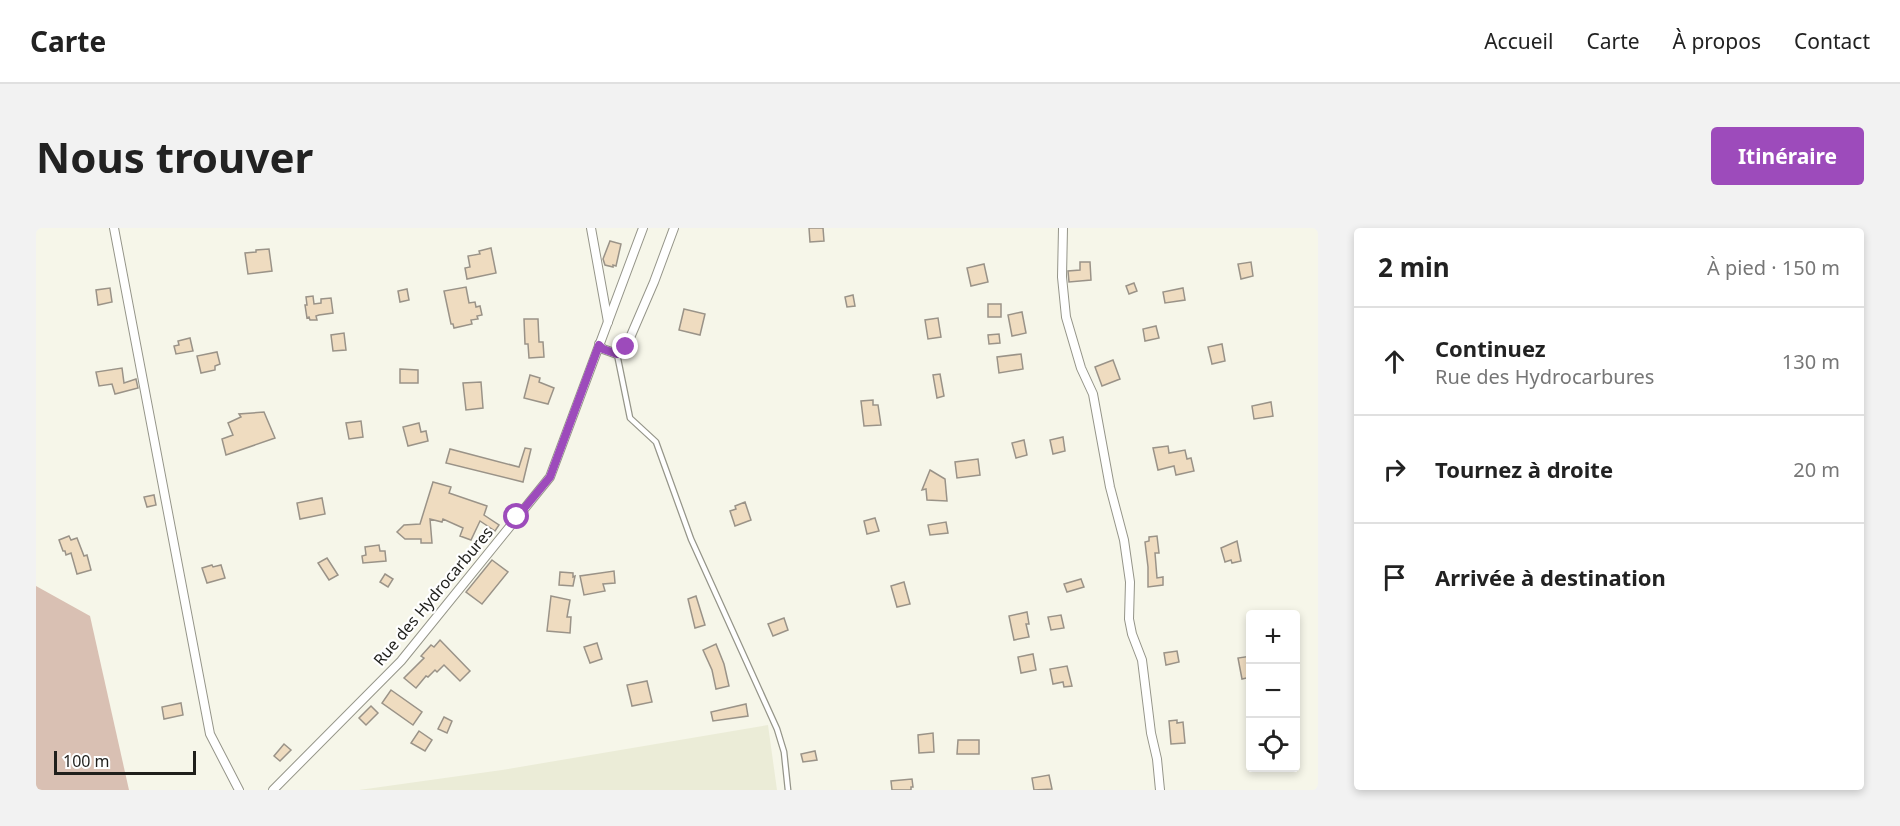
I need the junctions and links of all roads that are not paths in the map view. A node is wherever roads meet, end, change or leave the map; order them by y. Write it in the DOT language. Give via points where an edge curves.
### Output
graph roads {
  1 [pos="114,228"];
  2 [pos="591,228"];
  3 [pos="643,228"];
  4 [pos="674,228"];
  5 [pos="1063,228"];
  6 [pos="608,322"];
  7 [pos="599,345"];
  8 [pos="617,354"];
  9 [pos="239,790"];
  10 [pos="273,790"];
  11 [pos="788,790"];
  12 [pos="1160,790"];
  1 -- 9 [label="street" via="210,734"];
  2 -- 6 [label="street"];
  3 -- 6 [label="street, Rue des Hydrocarbures"];
  4 -- 8 [label="street" via="626,347"];
  5 -- 12 [label="street" via="1066,317 1093,394 1124,540 1130,582 1129,618 1142,660"];
  6 -- 7 [label="street, Rue des Hydrocarbures"];
  7 -- 8 [label="street"];
  7 -- 10 [label="street, Rue des Hydrocarbures" via="550,477 401,661"];
  8 -- 11 [label="lane" via="630,418 656,442 691,539 777,729"];
}
